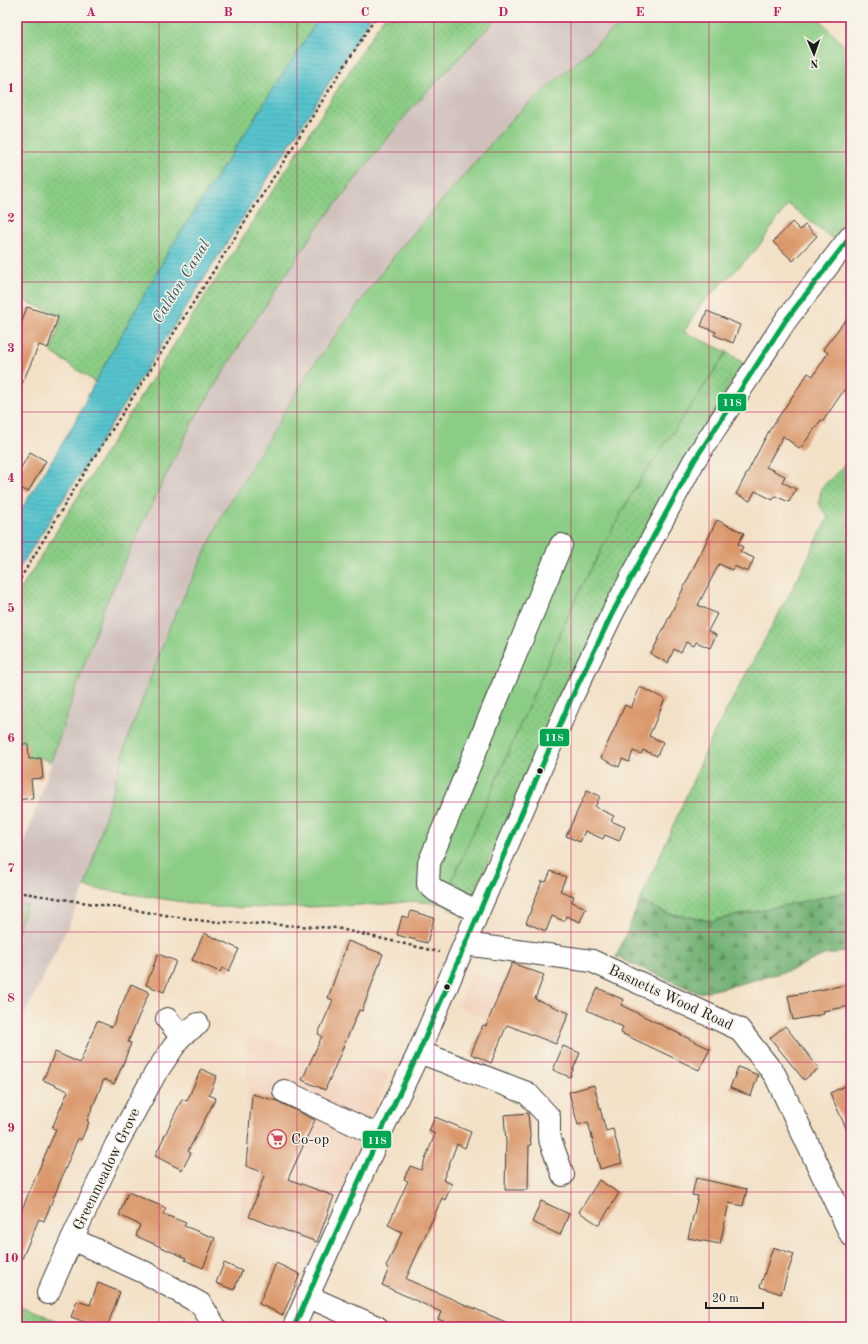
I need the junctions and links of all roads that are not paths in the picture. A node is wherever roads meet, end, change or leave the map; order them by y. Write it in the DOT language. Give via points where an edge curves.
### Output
graph roads {
  1 [pos="851,236"];
  2 [pos="561,545"];
  3 [pos="478,912"];
  4 [pos="462,950"];
  5 [pos="167,1019"];
  6 [pos="419,1052"];
  7 [pos="284,1092"];
  8 [pos="378,1136"];
  9 [pos="563,1175"];
  10 [pos="850,1230"];
  11 [pos="72,1239"];
  12 [pos="48,1293"];
  13 [pos="309,1297"];
  14 [pos="215,1327"];
  15 [pos="294,1327"];
  16 [pos="377,1327"];
  1 -- 3 [label="main road" via="786,320 694,461 612,612 570,701"];
  2 -- 3 [label="main road" via="429,863 428,884 436,892"];
  3 -- 4 [label="main road"];
  4 -- 6 [label="main road"];
  4 -- 10 [label="main road, Basnetts Wood Road" via="592,961 739,1029 775,1075"];
  5 -- 11 [label="main road, Greenmeadow Grove" via="190,1030 155,1074 116,1145"];
  6 -- 8 [label="main road"];
  6 -- 9 [label="main road" via="527,1093 549,1117 549,1137"];
  7 -- 8 [label="main road"];
  8 -- 13 [label="main road"];
  11 -- 12 [label="main road"];
  11 -- 14 [label="main road, Greenmeadow Grove" via="146,1273 201,1304"];
  13 -- 15 [label="main road"];
  13 -- 16 [label="main road"];
}
